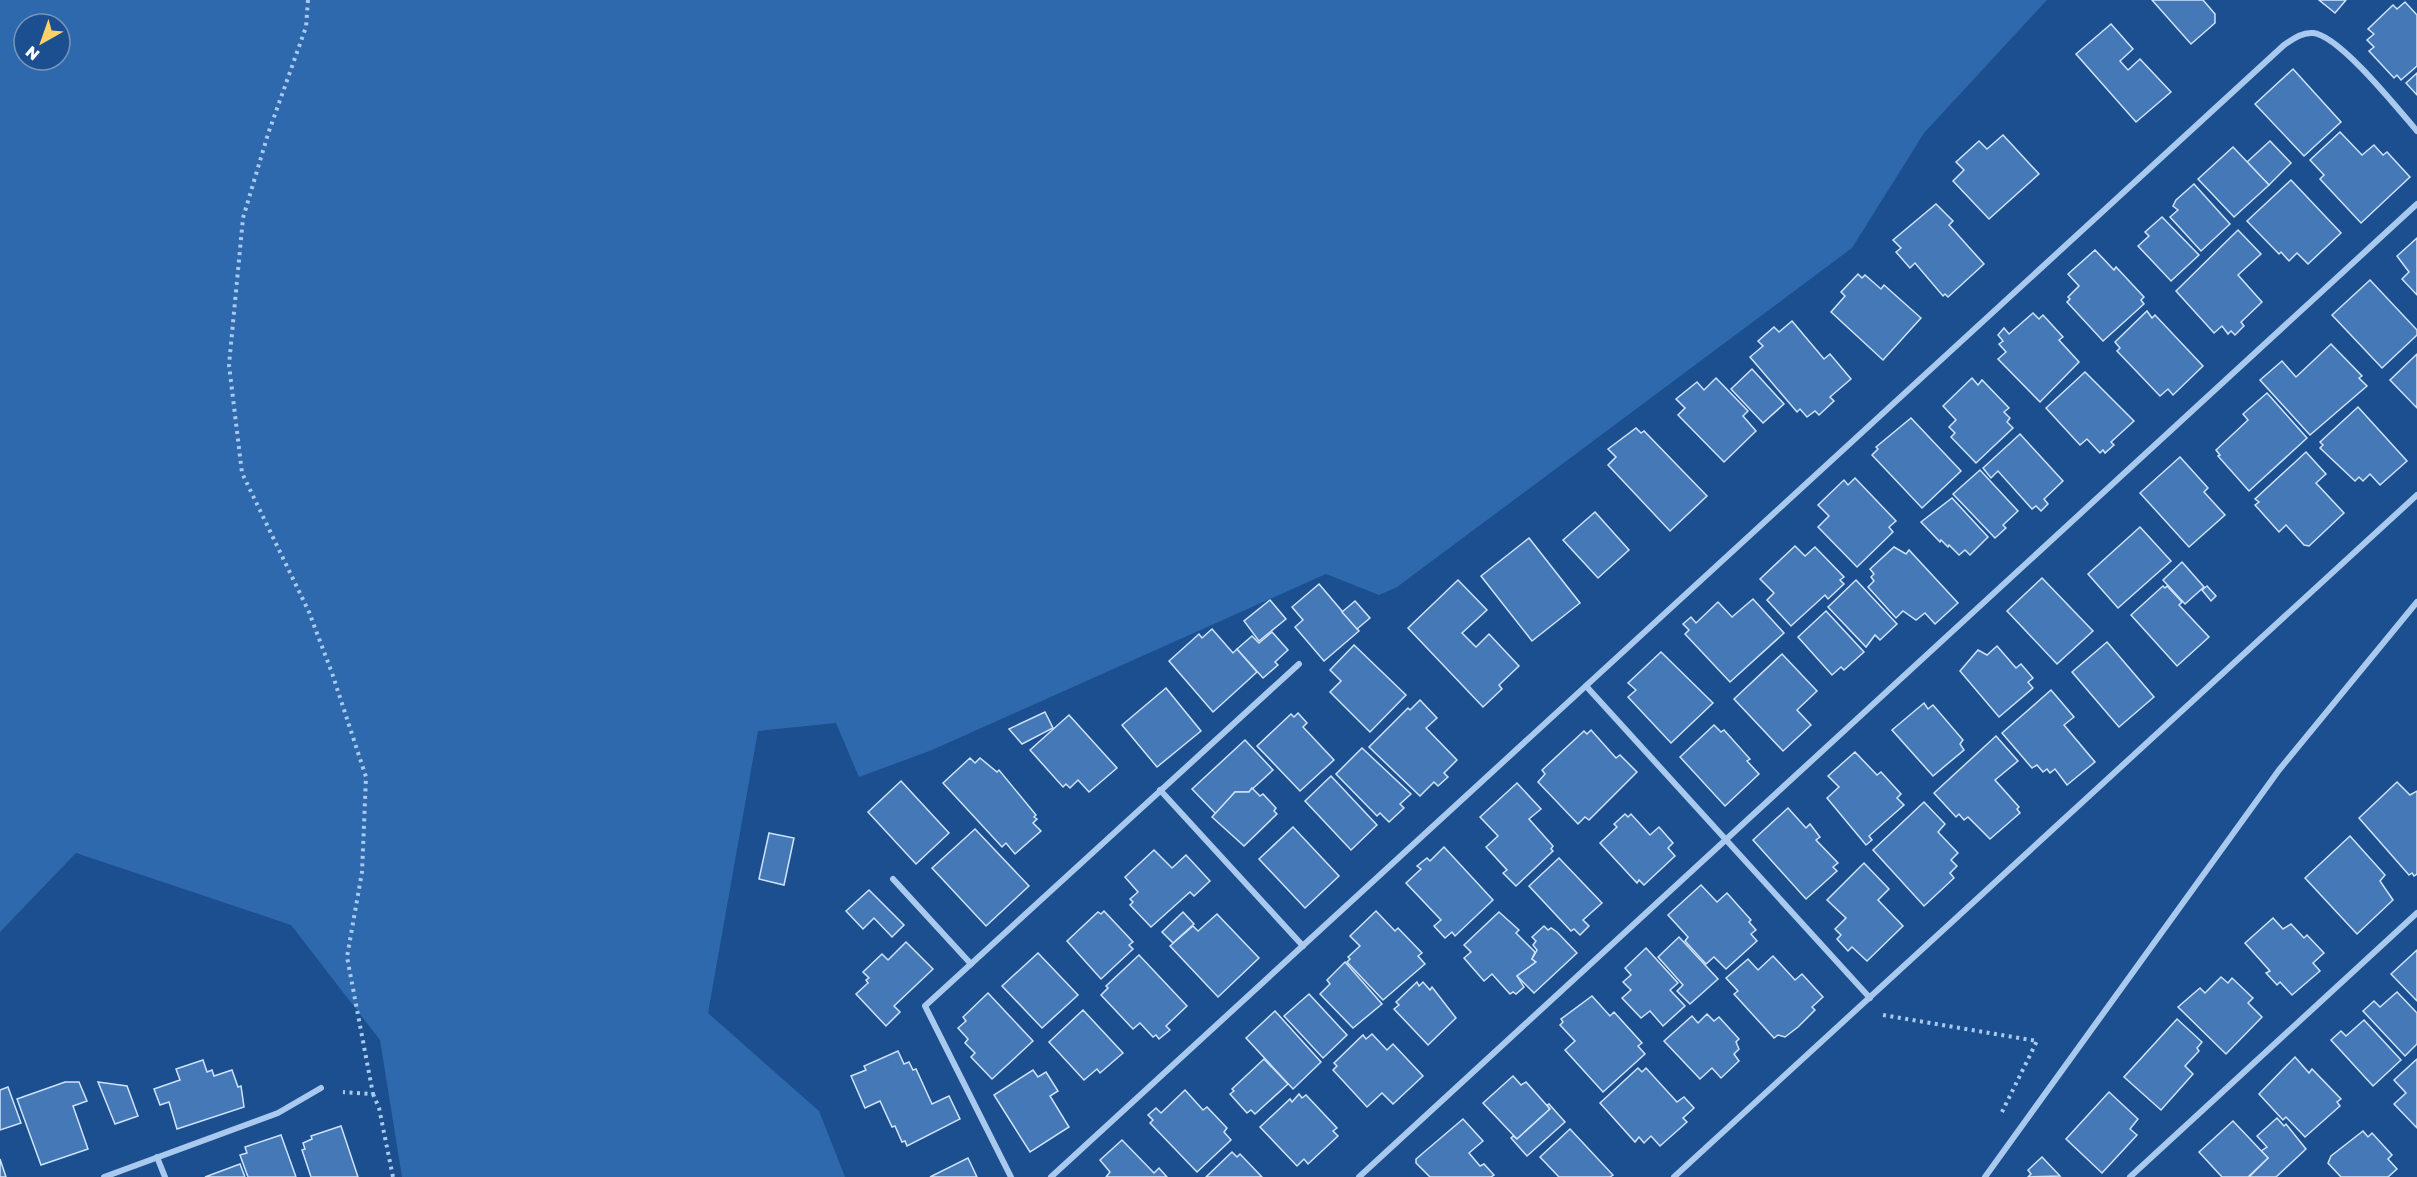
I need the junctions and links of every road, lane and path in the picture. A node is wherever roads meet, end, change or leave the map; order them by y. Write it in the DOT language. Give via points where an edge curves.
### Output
graph roads {
  1 [pos="308,0"];
  2 [pos="2417,130"];
  3 [pos="2417,204"];
  4 [pos="2417,495"];
  5 [pos="2417,602"];
  6 [pos="1299,664"];
  7 [pos="1586,686"];
  8 [pos="1160,790"];
  9 [pos="1725,840"];
  10 [pos="894,879"];
  11 [pos="2417,913"];
  12 [pos="1303,946"];
  13 [pos="971,964"];
  14 [pos="1870,998"];
  15 [pos="1888,1016"];
  16 [pos="321,1088"];
  17 [pos="373,1094"];
  18 [pos="2001,1115"];
  19 [pos="158,1157"];
  20 [pos="104,1177"];
  21 [pos="165,1177"];
  22 [pos="393,1177"];
  23 [pos="1011,1177"];
  24 [pos="1051,1177"];
  25 [pos="1359,1177"];
  26 [pos="1674,1177"];
  27 [pos="1985,1177"];
  28 [pos="2130,1177"];
  1 -- 17 [label="path" via="306,27 243,218 229,365 242,473 309,612 366,777 362,872 347,957"];
  2 -- 7 [label="street" via="2334,43 2314,33 2302,33 2293,39"];
  3 -- 9 [label="street"];
  4 -- 14 [label="street"];
  5 -- 27 [label="street" via="2278,770"];
  6 -- 8 [label="street"];
  7 -- 9 [label="street"];
  7 -- 12 [label="street"];
  8 -- 12 [label="street"];
  8 -- 13 [label="street"];
  9 -- 14 [label="street"];
  9 -- 25 [label="street"];
  10 -- 13 [label="street"];
  11 -- 28 [label="street"];
  12 -- 24 [label="street"];
  13 -- 23 [label="street" via="925,1006"];
  14 -- 26 [label="street"];
  15 -- 18 [label="path" via="2037,1041"];
  16 -- 17 [label="path"];
  16 -- 19 [label="street" via="279,1113"];
  17 -- 22 [label="path" via="380,1108"];
  19 -- 20 [label="street"];
  19 -- 21 [label="street"];
}
